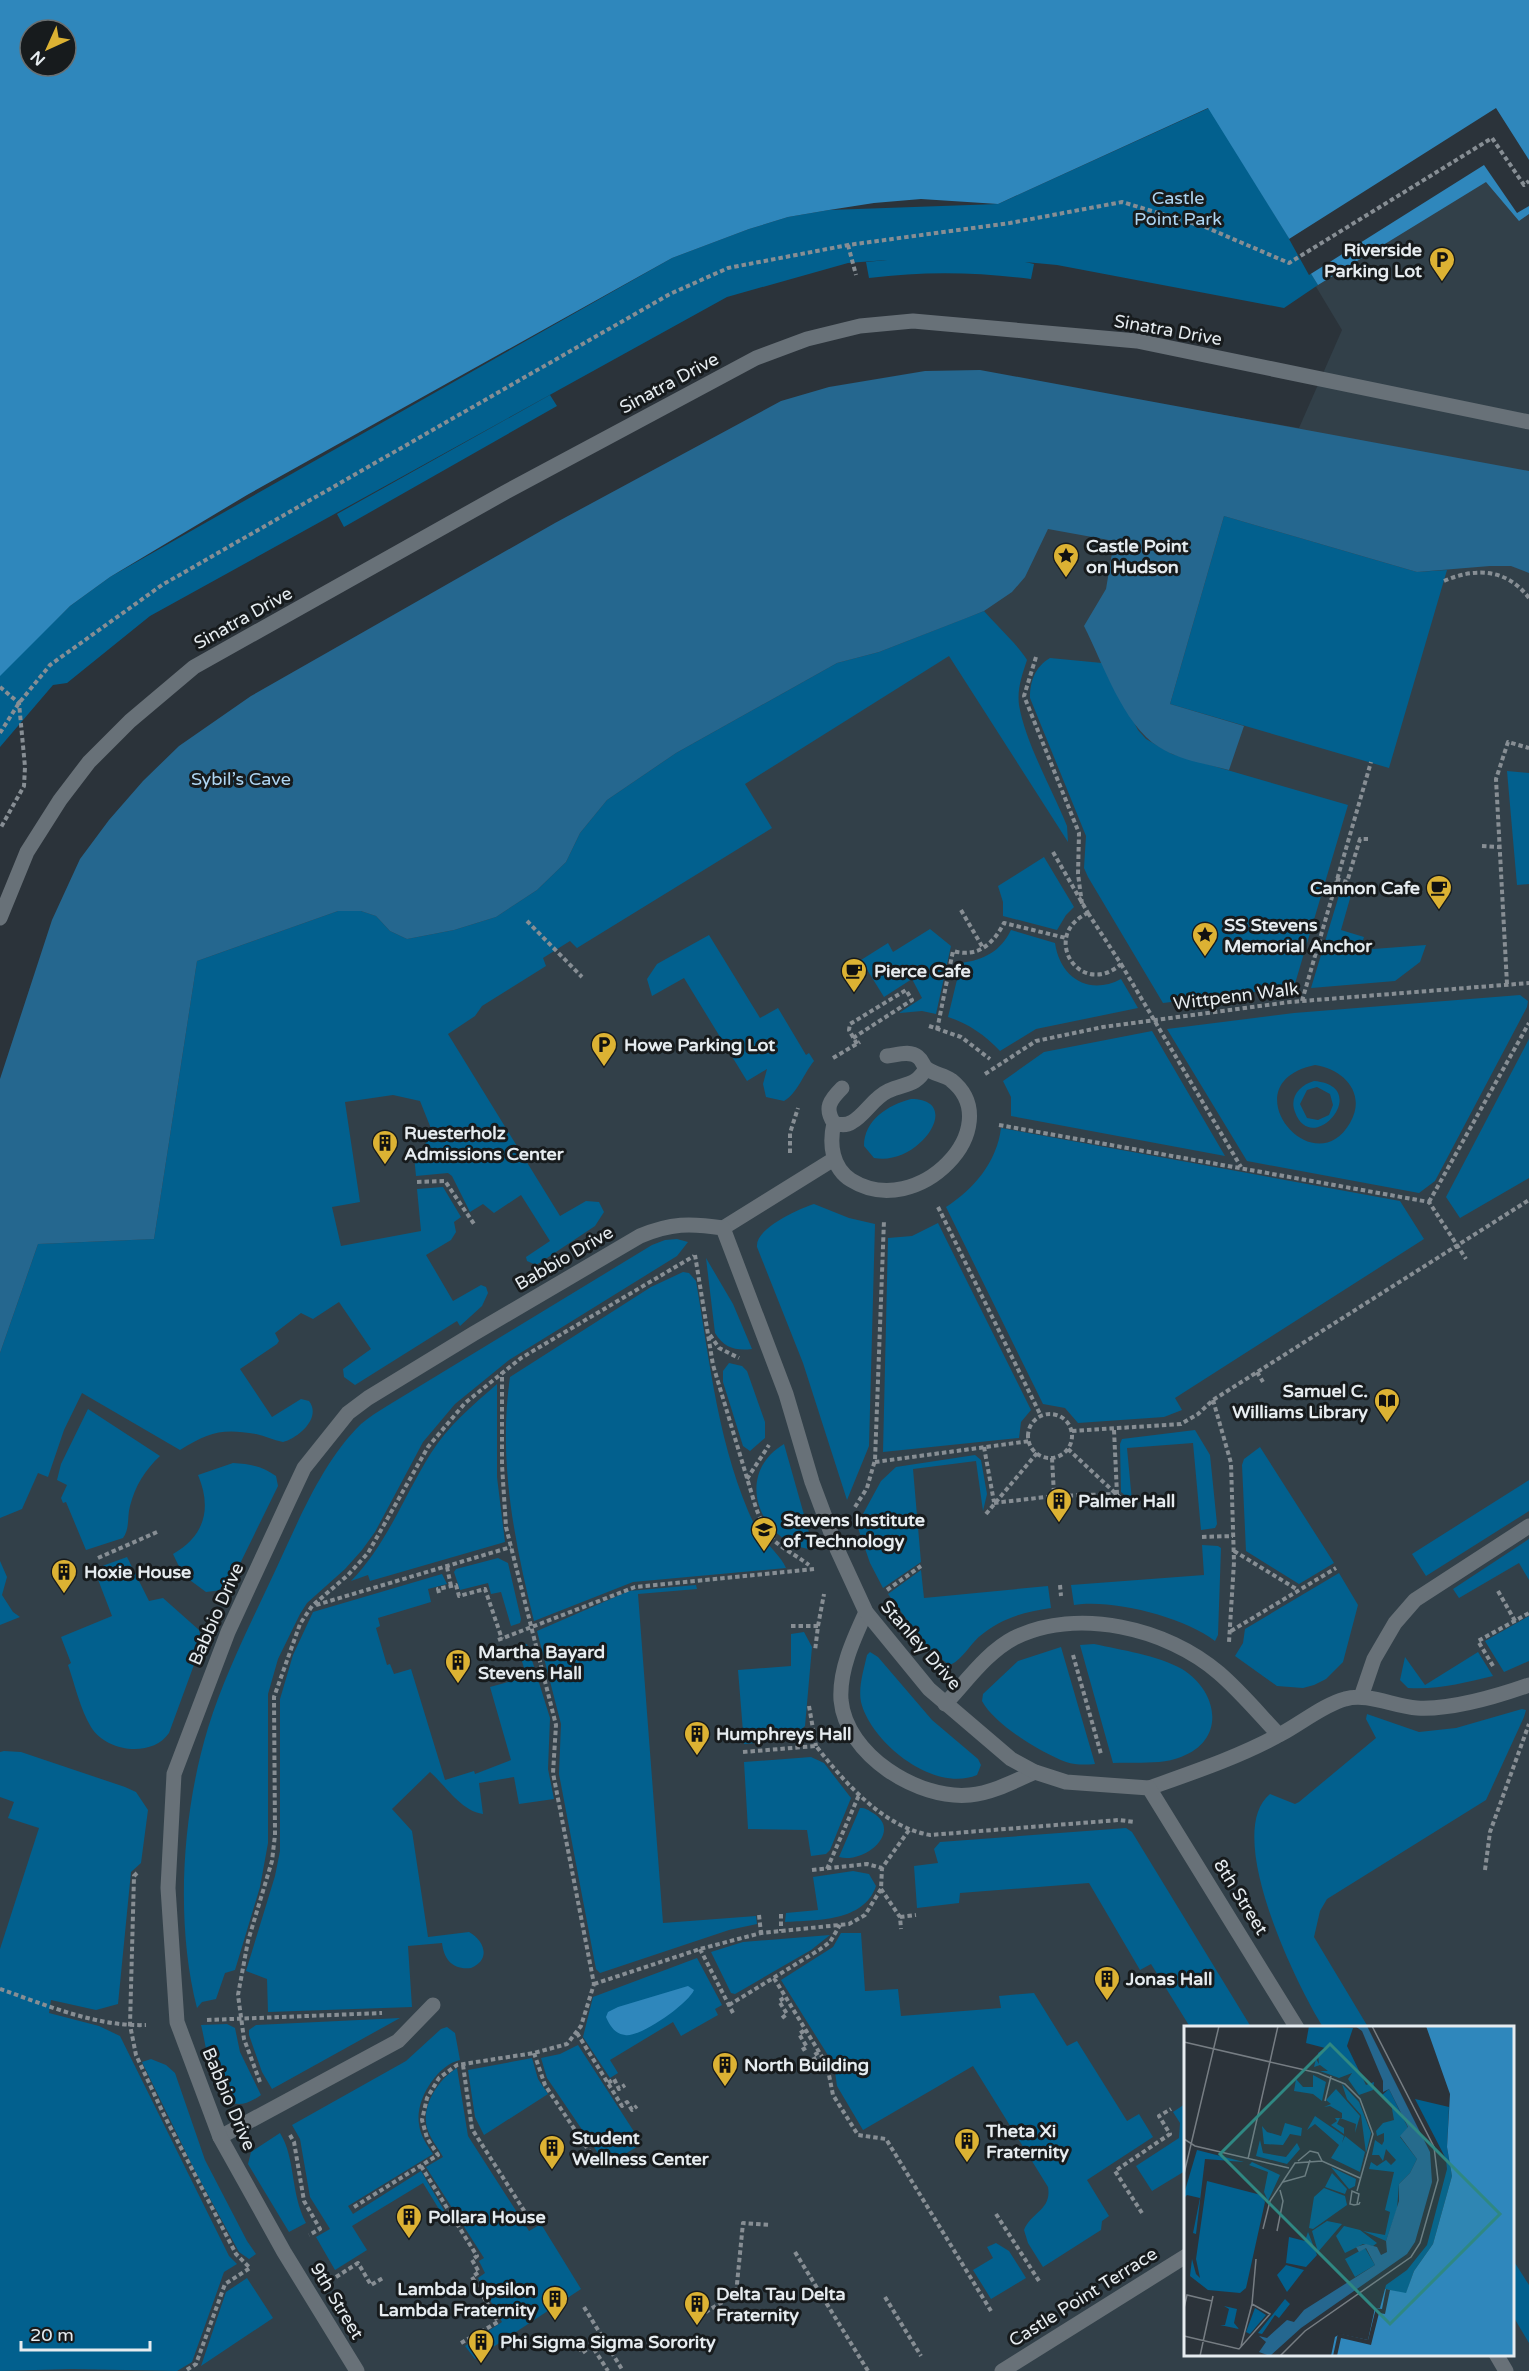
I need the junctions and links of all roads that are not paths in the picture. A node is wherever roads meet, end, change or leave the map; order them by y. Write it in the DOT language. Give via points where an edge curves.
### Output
graph roads {
  1 [pos="1529,422"];
  2 [pos="0,918"];
  3 [pos="887,1056"];
  4 [pos="926,1068"];
  5 [pos="842,1088"];
  6 [pos="834,1123"];
  7 [pos="834,1159"];
  8 [pos="723,1228"];
  9 [pos="1529,1526"];
  10 [pos="866,1612"];
  11 [pos="1529,1685"];
  12 [pos="1361,1697"];
  13 [pos="945,1704"];
  14 [pos="1279,1735"];
  15 [pos="1035,1772"];
  16 [pos="1149,1788"];
  17 [pos="433,2005"];
  18 [pos="1296,2026"];
  19 [pos="220,2136"];
  20 [pos="284,2252"];
  21 [pos="1184,2257"];
  22 [pos="1497,2356"];
  23 [pos="357,2371"];
  24 [pos="1002,2371"];
  25 [pos="1506,2371"];
  1 -- 2 [label="street, Sinatra Drive" via="1137,341 913,321 860,326 807,339 756,358 194,668 130,721 89,762 27,852"];
  3 -- 4 [label="street" via="910,1053 919,1057"];
  4 -- 6 [label="street" via="913,1084 888,1090 853,1122"];
  4 -- 7 [label="street" via="962,1089 969,1119 965,1139 940,1172 906,1190 885,1192 869,1190 842,1174"];
  5 -- 6 [label="street" via="828,1104 828,1114"];
  6 -- 7 [label="street"];
  7 -- 8 [label="street"];
  8 -- 10 [label="street, Stanley Drive" via="786,1394 816,1492"];
  8 -- 19 [label="street, Babbio Drive" via="694,1224 664,1226 640,1236 368,1398 348,1413 304,1468 228,1632 174,1774 168,1888 177,2022"];
  9 -- 12 [label="street" via="1415,1600 1395,1623 1374,1659"];
  10 -- 13 [label="street, Stanley Drive"];
  10 -- 15 [label="street" via="852,1643 841,1698 851,1728 880,1765 916,1785 954,1795 987,1791"];
  11 -- 12 [label="street" via="1420,1708"];
  12 -- 14 [label="street" via="1345,1699"];
  13 -- 14 [label="street" via="1006,1643 1065,1624 1094,1623 1146,1634 1196,1656 1219,1673"];
  13 -- 15 [label="street, Stanley Drive" via="994,1747"];
  14 -- 16 [label="street" via="1217,1765"];
  15 -- 16 [label="street, Stanley Drive" via="1066,1782"];
  16 -- 18 [label="street, 8th Street"];
  17 -- 19 [label="street" via="398,2041"];
  19 -- 20 [label="street, Babbio Drive"];
  20 -- 23 [label="street, 9th Street"];
  21 -- 24 [label="street, Castle Point Terrace"];
  22 -- 25 [label="street"];
}
